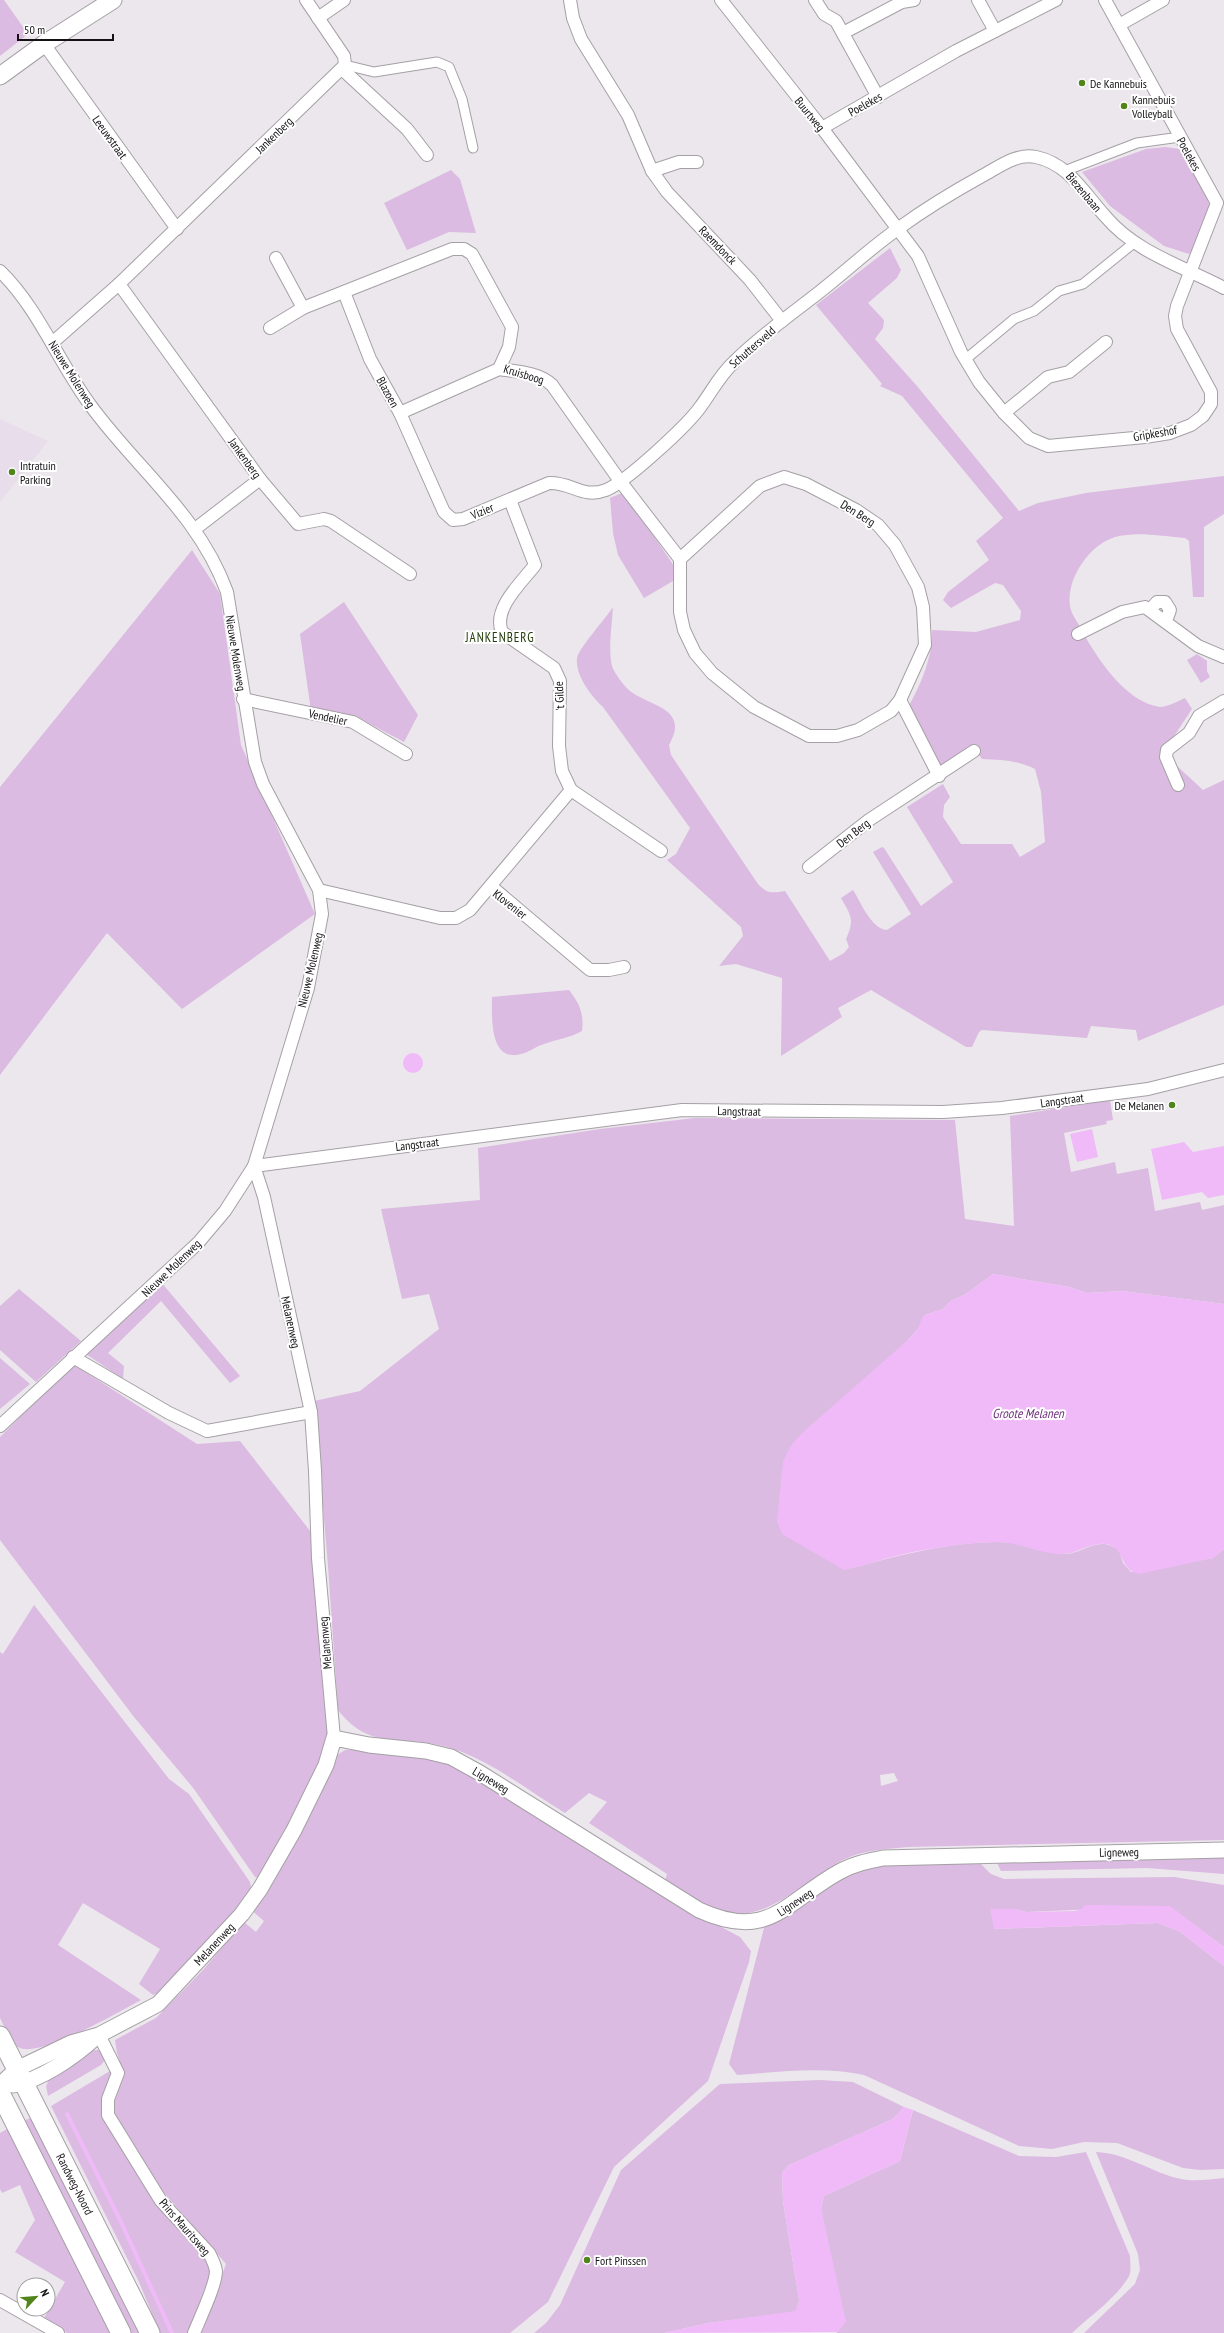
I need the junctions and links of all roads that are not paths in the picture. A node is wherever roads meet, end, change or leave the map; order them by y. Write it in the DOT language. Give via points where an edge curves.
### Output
graph roads {
  1 [pos="113,0"];
  2 [pos="306,0"];
  3 [pos="344,0"];
  4 [pos="570,0"];
  5 [pos="721,0"];
  6 [pos="815,0"];
  7 [pos="978,0"];
  8 [pos="1056,0"];
  9 [pos="1105,0"];
  10 [pos="1163,0"];
  11 [pos="906,1"];
  12 [pos="318,18"];
  13 [pos="1119,25"];
  14 [pos="995,31"];
  15 [pos="843,33"];
  16 [pos="44,44"];
  17 [pos="344,67"];
  18 [pos="0,76"];
  19 [pos="878,97"];
  20 [pos="822,128"];
  21 [pos="1180,137"];
  22 [pos="473,148"];
  23 [pos="427,155"];
  24 [pos="697,162"];
  25 [pos="1067,170"];
  26 [pos="652,171"];
  27 [pos="1220,201"];
  28 [pos="898,228"];
  29 [pos="177,229"];
  30 [pos="1135,242"];
  31 [pos="276,258"];
  32 [pos="0,270"];
  33 [pos="1192,271"];
  34 [pos="119,284"];
  35 [pos="1224,288"];
  36 [pos="344,292"];
  37 [pos="303,308"];
  38 [pos="782,321"];
  39 [pos="270,328"];
  40 [pos="1106,342"];
  41 [pos="52,343"];
  42 [pos="966,359"];
  43 [pos="499,369"];
  44 [pos="400,413"];
  45 [pos="1004,413"];
  46 [pos="260,479"];
  47 [pos="620,481"];
  48 [pos="510,500"];
  49 [pos="195,529"];
  50 [pos="680,559"];
  51 [pos="410,574"];
  52 [pos="1078,634"];
  53 [pos="1224,657"];
  54 [pos="243,699"];
  55 [pos="900,700"];
  56 [pos="1224,701"];
  57 [pos="974,751"];
  58 [pos="406,754"];
  59 [pos="939,776"];
  60 [pos="1178,785"];
  61 [pos="571,790"];
  62 [pos="661,851"];
  63 [pos="809,867"];
  64 [pos="492,887"];
  65 [pos="319,890"];
  66 [pos="624,967"];
  67 [pos="1224,1070"];
  68 [pos="254,1166"];
  69 [pos="74,1358"];
  70 [pos="310,1412"];
  71 [pos="0,1426"];
  72 [pos="334,1738"];
  73 [pos="1224,1850"];
  74 [pos="99,2035"];
  75 [pos="0,2036"];
  76 [pos="20,2076"];
  77 [pos="0,2086"];
  78 [pos="0,2093"];
  79 [pos="0,2300"];
  80 [pos="58,2333"];
  81 [pos="121,2333"];
  82 [pos="150,2333"];
  83 [pos="194,2333"];
  1 -- 16 [label="main road"];
  2 -- 12 [label="street"];
  3 -- 12 [label="street"];
  4 -- 26 [label="street, Raemdonck" via="581,39 628,114"];
  5 -- 20 [label="street, Buurtweg"];
  6 -- 15 [label="street" via="824,14 836,21"];
  7 -- 14 [label="street"];
  8 -- 14 [label="street, Poelekes"];
  9 -- 13 [label="street, Poelekes"];
  10 -- 13 [label="street"];
  11 -- 15 [label="street"];
  12 -- 17 [label="street" via="344,56"];
  13 -- 21 [label="street, Poelekes"];
  14 -- 19 [label="street, Poelekes"];
  15 -- 19 [label="street"];
  16 -- 18 [label="main road"];
  16 -- 29 [label="street, Leeuwstraat"];
  17 -- 22 [label="street" via="374,72 437,62 449,67 462,100"];
  17 -- 23 [label="street" via="406,129"];
  17 -- 29 [label="street, Jankenberg"];
  19 -- 20 [label="street, Poelekes"];
  20 -- 28 [label="street, Buurtweg"];
  21 -- 25 [label="street" via="1136,143"];
  21 -- 27 [label="street, Poelekes"];
  24 -- 26 [label="street" via="679,162"];
  25 -- 28 [label="street, Biezenbaan" via="1043,158 1021,156 946,196"];
  25 -- 30 [label="street, Biezenbaan" via="1106,219"];
  26 -- 38 [label="street, Raemdonck" via="667,192 750,280"];
  27 -- 33 [label="street, Poelekes"];
  28 -- 38 [label="street, Schuttersveld"];
  28 -- 42 [label="street, Gripkeshof" via="918,256"];
  29 -- 34 [label="street, Jankenberg"];
  30 -- 33 [label="street, Biezenbaan" via="1162,260"];
  30 -- 42 [label="street" via="1084,284 1059,291 1034,310 1014,319"];
  31 -- 37 [label="street"];
  32 -- 41 [label="street, Nieuwe Molenweg" via="18,289"];
  33 -- 35 [label="street, Biezenbaan"];
  33 -- 45 [label="street, Gripkeshof" via="1177,306 1176,316 1177,329 1211,392 1211,404 1203,416 1191,425 1170,433 1048,446 1029,438"];
  34 -- 41 [label="street, Jankenberg"];
  34 -- 46 [label="street, Jankenberg"];
  36 -- 37 [label="street"];
  36 -- 43 [label="street, Kruisboog" via="452,249 464,248 472,254 510,320 512,336"];
  36 -- 44 [label="street, Blazoen" via="370,359"];
  37 -- 39 [label="street"];
  38 -- 47 [label="street, Schuttersveld" via="733,362 719,378 700,408 680,429"];
  40 -- 45 [label="street" via="1070,372 1048,377"];
  41 -- 49 [label="street, Nieuwe Molenweg" via="90,405"];
  42 -- 45 [label="street, Gripkeshof" via="979,382"];
  43 -- 44 [label="street, Blazoen"];
  43 -- 47 [label="street, Kruisboog" via="545,378"];
  44 -- 48 [label="street, Vizier" via="444,512 453,520 463,519"];
  46 -- 49 [label="street"];
  46 -- 51 [label="street, Jankenberg" via="298,524 324,519 331,521"];
  47 -- 48 [label="street, Vizier" via="608,489 593,494 580,492 562,482 549,483"];
  47 -- 50 [label="street"];
  48 -- 61 [label="street, 't Gilde" via="535,565 504,605 499,626 502,632 554,668 560,681 559,746 562,771"];
  49 -- 54 [label="street, Nieuwe Molenweg" via="218,567 227,592"];
  50 -- 55 [label="street, Den Berg" via="680,612 684,630 695,653 712,673 754,707 809,736 837,736 858,730 891,711"];
  50 -- 55 [label="street, Den Berg" via="760,486 784,477 806,484 856,510 878,525 895,545 918,587 923,607 925,646"];
  52 -- 53 [label="street" via="1122,612 1145,607 1198,646"];
  54 -- 58 [label="street, Vendelier" via="353,722"];
  54 -- 65 [label="street, Nieuwe Molenweg" via="255,762 263,784"];
  55 -- 59 [label="street"];
  56 -- 60 [label="street" via="1199,716 1189,733 1167,750 1166,756"];
  57 -- 59 [label="street, Den Berg"];
  59 -- 63 [label="street, Den Berg" via="869,820"];
  61 -- 62 [label="street"];
  61 -- 64 [label="street"];
  64 -- 65 [label="street, Klovenier" via="470,910 456,918 440,918"];
  64 -- 66 [label="street, Klovenier" via="590,970"];
  65 -- 68 [label="street, Nieuwe Molenweg" via="322,914 308,988"];
  67 -- 68 [label="street, Langstraat" via="1148,1089 1002,1108 943,1112 682,1110"];
  68 -- 69 [label="street, Nieuwe Molenweg" via="225,1211 198,1243"];
  68 -- 70 [label="street, Melanenweg" via="264,1197"];
  69 -- 70 [label="street" via="169,1413 207,1431"];
  69 -- 71 [label="street, Nieuwe Molenweg"];
  70 -- 72 [label="street, Melanenweg" via="316,1471 318,1558"];
  72 -- 73 [label="street, Ligneweg" via="451,1757 699,1910 726,1920 752,1921 769,1917 788,1909 841,1871 883,1858"];
  72 -- 74 [label="street, Melanenweg" via="326,1766 294,1830 260,1889 242,1914 158,2004"];
  74 -- 76 [label="street, Melanenweg" via="71,2044"];
  74 -- 83 [label="street, Prins Mauritsweg" via="118,2073 108,2099 108,2115 160,2201 210,2253 214,2263 216,2272"];
  75 -- 76 [label="main road, Randweg-Noord"];
  76 -- 77 [label="street, Melanenweg"];
  76 -- 82 [label="main road, Randweg-Noord"];
  78 -- 81 [label="main road"];
  79 -- 80 [label="street"];
}
